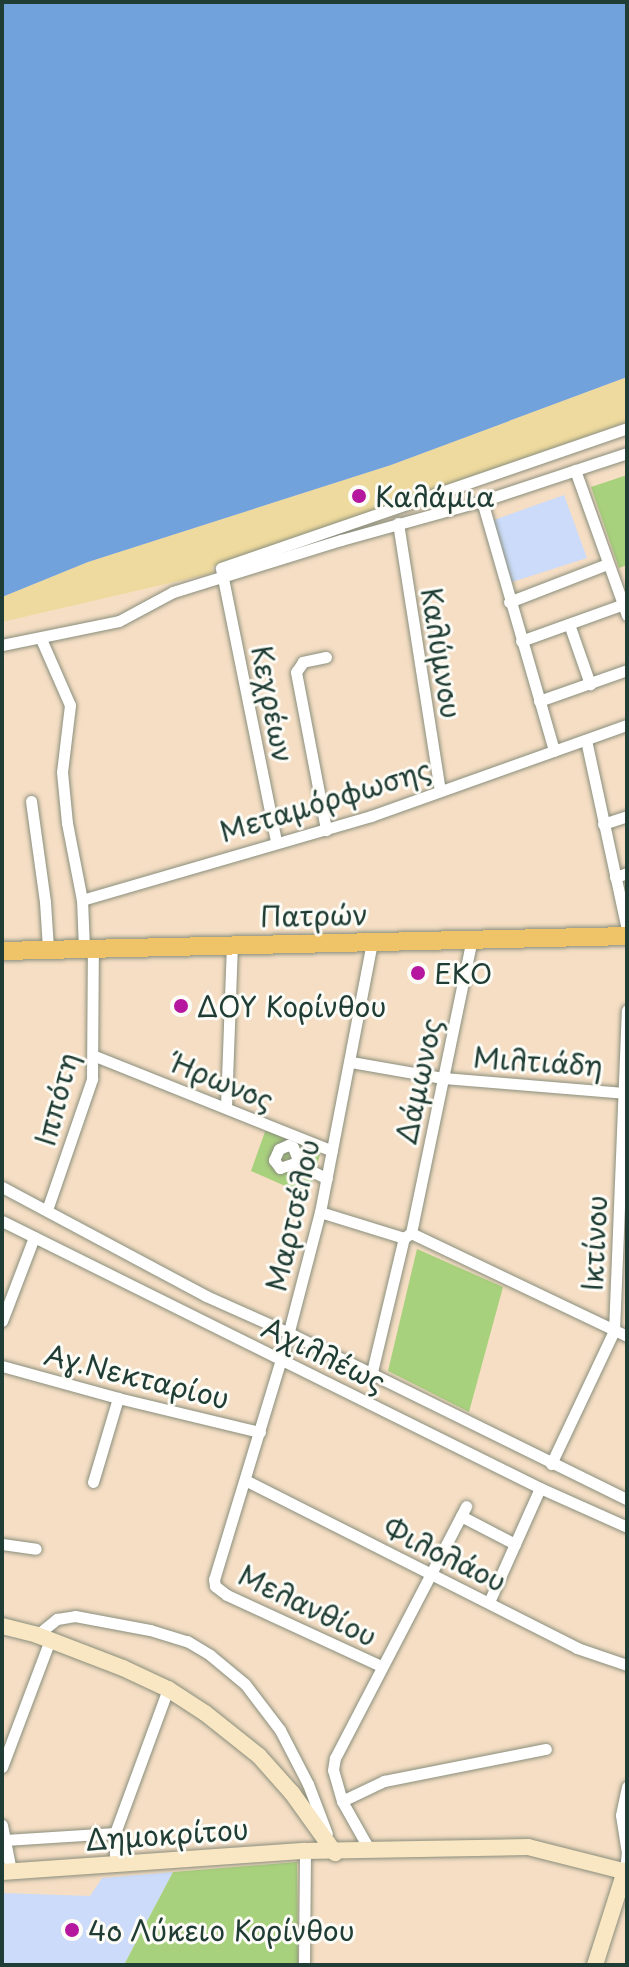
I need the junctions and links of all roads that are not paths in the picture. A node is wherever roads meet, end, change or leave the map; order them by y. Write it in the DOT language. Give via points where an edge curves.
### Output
graph roads {
  1 [pos="627,428"];
  2 [pos="627,453"];
  3 [pos="575,470"];
  4 [pos="482,501"];
  5 [pos="398,523"];
  6 [pos="607,564"];
  7 [pos="224,577"];
  8 [pos="509,602"];
  9 [pos="625,609"];
  10 [pos="569,624"];
  11 [pos="41,639"];
  12 [pos="521,641"];
  13 [pos="2,645"];
  14 [pos="326,657"];
  15 [pos="627,670"];
  16 [pos="590,684"];
  17 [pos="539,701"];
  18 [pos="627,725"];
  19 [pos="586,740"];
  20 [pos="554,751"];
  21 [pos="440,790"];
  22 [pos="31,801"];
  23 [pos="627,816"];
  24 [pos="603,824"];
  25 [pos="326,830"];
  26 [pos="276,841"];
  27 [pos="621,875"];
  28 [pos="82,900"];
  29 [pos="627,929"];
  30 [pos="627,936"];
  31 [pos="472,939"];
  32 [pos="372,942"];
  33 [pos="232,945"];
  34 [pos="48,949"];
  35 [pos="89,949"];
  36 [pos="2,951"];
  37 [pos="627,1010"];
  38 [pos="95,1056"];
  39 [pos="351,1062"];
  40 [pos="443,1078"];
  41 [pos="626,1092"];
  42 [pos="226,1107"];
  43 [pos="332,1151"];
  44 [pos="298,1162"];
  45 [pos="327,1179"];
  46 [pos="2,1187"];
  47 [pos="47,1210"];
  48 [pos="623,1211"];
  49 [pos="320,1212"];
  50 [pos="2,1221"];
  51 [pos="623,1228"];
  52 [pos="407,1236"];
  53 [pos="34,1237"];
  54 [pos="2,1321"];
  55 [pos="614,1331"];
  56 [pos="289,1333"];
  57 [pos="627,1336"];
  58 [pos="281,1360"];
  59 [pos="2,1366"];
  60 [pos="371,1376"];
  61 [pos="118,1398"];
  62 [pos="260,1432"];
  63 [pos="551,1464"];
  64 [pos="245,1480"];
  65 [pos="93,1482"];
  66 [pos="540,1488"];
  67 [pos="627,1499"];
  68 [pos="627,1527"];
  69 [pos="2,1544"];
  70 [pos="515,1544"];
  71 [pos="36,1549"];
  72 [pos="432,1575"];
  73 [pos="215,1586"];
  74 [pos="489,1602"];
  75 [pos="2,1626"];
  76 [pos="43,1637"];
  77 [pos="627,1665"];
  78 [pos="381,1666"];
  79 [pos="168,1689"];
  80 [pos="546,1749"];
  81 [pos="2,1767"];
  82 [pos="627,1787"];
  83 [pos="342,1801"];
  84 [pos="2,1825"];
  85 [pos="115,1833"];
  86 [pos="5,1840"];
  87 [pos="369,1849"];
  88 [pos="305,1851"];
  89 [pos="335,1853"];
  90 [pos="115,1863"];
  91 [pos="6,1872"];
  92 [pos="626,1872"];
  93 [pos="304,1965"];
  94 [pos="595,1965"];
  1 -- 7 [label="street" via="221,568"];
  2 -- 3 [label="street"];
  3 -- 4 [label="street"];
  3 -- 6 [label="street"];
  4 -- 5 [label="street"];
  4 -- 8 [label="street"];
  5 -- 7 [label="street"];
  5 -- 21 [label="street, Καλύμνου"];
  6 -- 8 [label="street"];
  6 -- 9 [label="street"];
  7 -- 11 [label="street" via="173,592 119,621"];
  7 -- 26 [label="street, Κεχρέων"];
  8 -- 12 [label="street"];
  9 -- 10 [label="street"];
  10 -- 12 [label="street"];
  10 -- 16 [label="street"];
  11 -- 13 [label="street"];
  11 -- 28 [label="street" via="70,705 62,772"];
  12 -- 17 [label="street"];
  14 -- 25 [label="street" via="303,662 296,672"];
  15 -- 16 [label="street"];
  16 -- 17 [label="street"];
  17 -- 20 [label="street"];
  18 -- 19 [label="street, Μεταμόρφωσης"];
  19 -- 20 [label="street, Μεταμόρφωσης"];
  19 -- 24 [label="street"];
  20 -- 21 [label="street, Μεταμόρφωσης"];
  21 -- 25 [label="street, Μεταμόρφωσης"];
  22 -- 34 [label="street"];
  23 -- 24 [label="street"];
  24 -- 27 [label="street"];
  25 -- 26 [label="street, Μεταμόρφωσης"];
  26 -- 28 [label="street, Μεταμόρφωσης"];
  27 -- 29 [label="street"];
  28 -- 35 [label="street"];
  30 -- 31 [label="main road, Πατρών"];
  31 -- 32 [label="main road, Πατρών"];
  31 -- 40 [label="street, Δάμωνος"];
  32 -- 33 [label="main road, Πατρών"];
  32 -- 39 [label="street, Μαρτσέλου"];
  33 -- 35 [label="main road, Πατρών"];
  33 -- 42 [label="street"];
  34 -- 35 [label="main road, Πατρών"];
  34 -- 36 [label="main road, Πατρών"];
  35 -- 38 [label="street, Ιππότη"];
  37 -- 41 [label="street, Ικτίνου"];
  38 -- 42 [label="street, Ήρωνος"];
  38 -- 47 [label="street, Ιππότη" via="84,1107"];
  39 -- 40 [label="street, Μιλτιάδη"];
  39 -- 43 [label="street, Μαρτσέλου"];
  40 -- 41 [label="street, Μιλτιάδη"];
  40 -- 52 [label="street, Δάμωνος"];
  41 -- 48 [label="street, Ικτίνου"];
  42 -- 43 [label="street, Ήρωνος"];
  43 -- 45 [label="street, Μαρτσέλου"];
  44 -- 45 [label="street"];
  45 -- 49 [label="street, Μαρτσέλου"];
  46 -- 47 [label="street, Αχιλλέως"];
  47 -- 56 [label="street, Αχιλλέως" via="151,1268"];
  48 -- 51 [label="street, Ικτίνου"];
  49 -- 52 [label="street"];
  49 -- 56 [label="street, Μαρτσέλου"];
  50 -- 53 [label="street, Αχιλλέως"];
  51 -- 55 [label="street, Ικτίνου"];
  52 -- 55 [label="street"];
  52 -- 60 [label="street, Δάμωνος"];
  53 -- 54 [label="street"];
  53 -- 58 [label="street, Αχιλλέως"];
  55 -- 57 [label="street"];
  55 -- 63 [label="street, Ικτίνου"];
  56 -- 58 [label="street, Μαρτσέλου"];
  56 -- 60 [label="street, Αχιλλέως"];
  58 -- 62 [label="street, Μαρτσέλου"];
  58 -- 66 [label="street, Αχιλλέως"];
  59 -- 61 [label="street, Αγ.Νεκταρίου"];
  60 -- 63 [label="street, Αχιλλέως"];
  61 -- 62 [label="street, Αγ.Νεκταρίου"];
  61 -- 65 [label="street"];
  62 -- 64 [label="street, Μαρτσέλου"];
  63 -- 67 [label="street, Αχιλλέως"];
  64 -- 72 [label="street, Φιλολάου"];
  64 -- 73 [label="street, Μαρτσέλου" via="214,1573"];
  66 -- 68 [label="street, Αχιλλέως"];
  66 -- 70 [label="street"];
  69 -- 71 [label="street"];
  70 -- 72 [label="street" via="464,1511"];
  70 -- 74 [label="street"];
  72 -- 74 [label="street, Φιλολάου"];
  72 -- 78 [label="street"];
  73 -- 78 [label="street, Μελανθίου"];
  74 -- 77 [label="street, Φιλολάου" via="577,1648"];
  75 -- 76 [label="street"];
  76 -- 79 [label="street"];
  76 -- 81 [label="street"];
  76 -- 89 [label="street" via="57,1619 75,1616 150,1630 187,1641 210,1655 245,1684 280,1730"];
  78 -- 83 [label="street" via="335,1758"];
  79 -- 85 [label="street"];
  79 -- 89 [label="street" via="259,1756"];
  80 -- 83 [label="street" via="384,1781"];
  82 -- 92 [label="street" via="621,1815"];
  83 -- 87 [label="street"];
  84 -- 86 [label="street"];
  85 -- 86 [label="street"];
  85 -- 90 [label="street"];
  86 -- 91 [label="street"];
  87 -- 89 [label="street, Δημοκρίτου"];
  87 -- 92 [label="street, Δημοκρίτου" via="528,1847"];
  88 -- 89 [label="street, Δημοκρίτου"];
  88 -- 90 [label="street, Δημοκρίτου"];
  88 -- 93 [label="street"];
  90 -- 91 [label="street, Δημοκρίτου"];
  92 -- 94 [label="street"];
}
